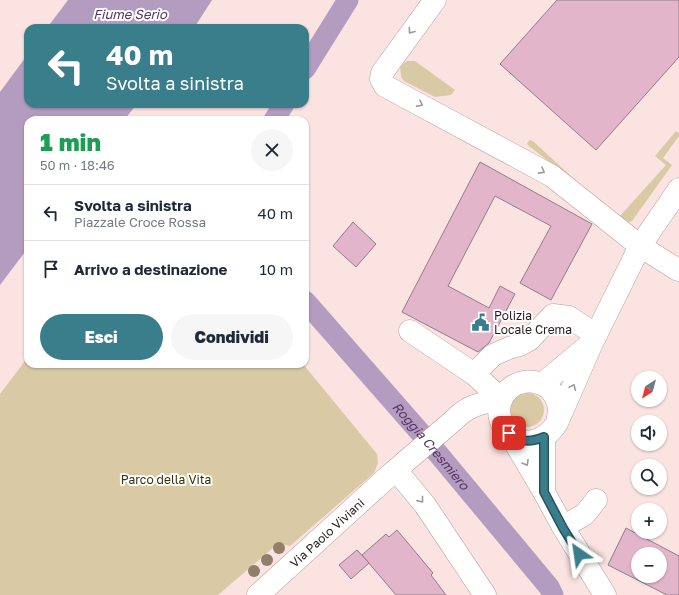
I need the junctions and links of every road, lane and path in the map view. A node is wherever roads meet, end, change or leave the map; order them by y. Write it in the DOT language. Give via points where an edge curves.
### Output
graph roads {
  1 [pos="435,0"];
  2 [pos="679,189"];
  3 [pos="640,246"];
  4 [pos="678,270"];
  5 [pos="410,331"];
  6 [pos="594,339"];
  7 [pos="474,374"];
  8 [pos="542,384"];
  9 [pos="502,399"];
  10 [pos="454,420"];
  11 [pos="506,430"];
  12 [pos="550,430"];
  13 [pos="396,470"];
  14 [pos="544,492"];
  15 [pos="596,500"];
  16 [pos="563,528"];
  17 [pos="258,595"];
  18 [pos="485,595"];
  19 [pos="605,595"];
  1 -- 3 [label="street, one-way" via="382,73 381,79 385,86 552,176"];
  2 -- 3 [label="street"];
  3 -- 4 [label="street"];
  3 -- 6 [label="street"];
  5 -- 7 [label="street"];
  6 -- 7 [label="street" via="569,317 552,315 529,340 493,355"];
  6 -- 8 [label="street"];
  12 -- 6 [label="street, one-way"];
  7 -- 9 [label="street"];
  8 -- 9 [label="street" via="532,381 514,385 506,391"];
  8 -- 12 [label="street" via="555,396 558,404 559,414"];
  9 -- 10 [label="street, Via Paolo Viviani" via="480,403 462,411"];
  9 -- 11 [label="street" via="499,408 500,418"];
  10 -- 11 [label="street, Via Paolo Viviani" via="465,416 484,416"];
  10 -- 13 [label="street, Via Paolo Viviani"];
  11 -- 12 [label="street, Via Paolo Viviani" via="525,441 534,441"];
  11 -- 14 [label="street, one-way"];
  12 -- 14 [label="street"];
  13 -- 17 [label="street, Via Paolo Viviani"];
  13 -- 18 [label="street, one-way" via="425,505"];
  14 -- 16 [label="street"];
  15 -- 16 [label="street" via="585,514"];
  16 -- 19 [label="street"];
}
